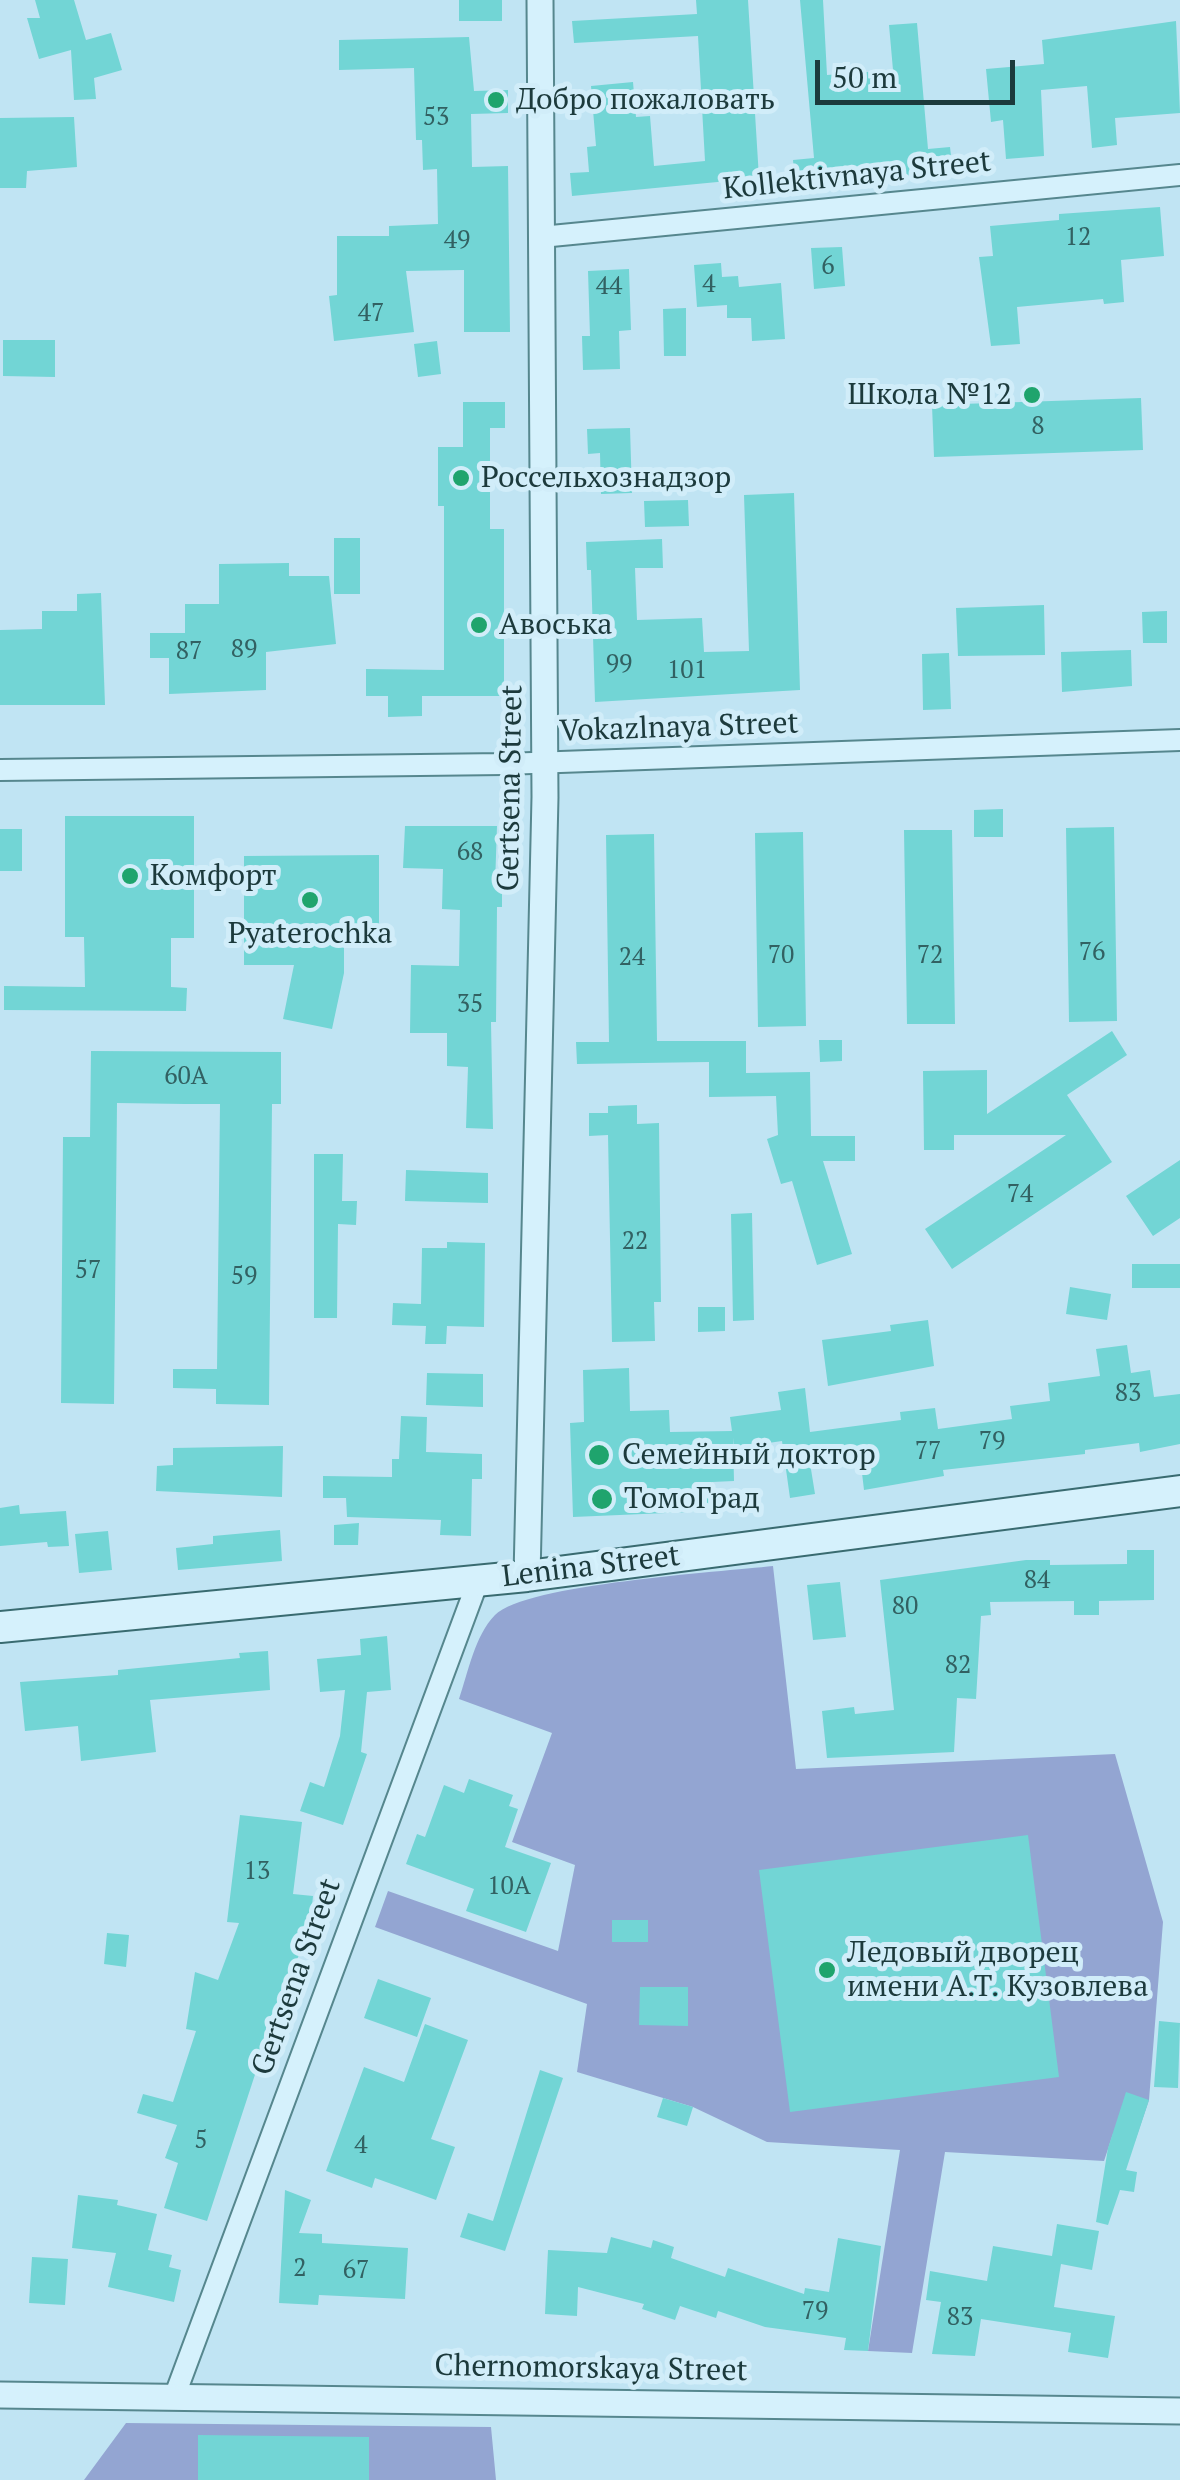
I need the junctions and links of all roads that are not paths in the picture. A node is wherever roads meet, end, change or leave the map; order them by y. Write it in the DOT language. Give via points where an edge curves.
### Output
graph roads {
  1 [pos="540,0"];
  2 [pos="1180,175"];
  3 [pos="541,237"];
  4 [pos="1180,740"];
  5 [pos="545,762"];
  6 [pos="0,770"];
  7 [pos="1180,1491"];
  8 [pos="527,1576"];
  9 [pos="478,1580"];
  10 [pos="0,1627"];
  11 [pos="0,2395"];
  12 [pos="175,2395"];
  13 [pos="1180,2411"];
  1 -- 3 [label="street, Gertsena Street"];
  2 -- 3 [label="street, Kollektivnaya Street"];
  3 -- 5 [label="street, Gertsena Street"];
  4 -- 5 [label="street, Vokazlnaya Street"];
  5 -- 6 [label="street, Vokazlnaya Street"];
  5 -- 8 [label="street, Gertsena Street"];
  7 -- 8 [label="main road, Lenina Street"];
  8 -- 9 [label="main road, Lenina Street"];
  9 -- 10 [label="main road, Lenina Street"];
  9 -- 12 [label="street, Gertsena Street"];
  11 -- 12 [label="street, Chernomorskaya Street"];
  12 -- 13 [label="street, Chernomorskaya Street"];
}
